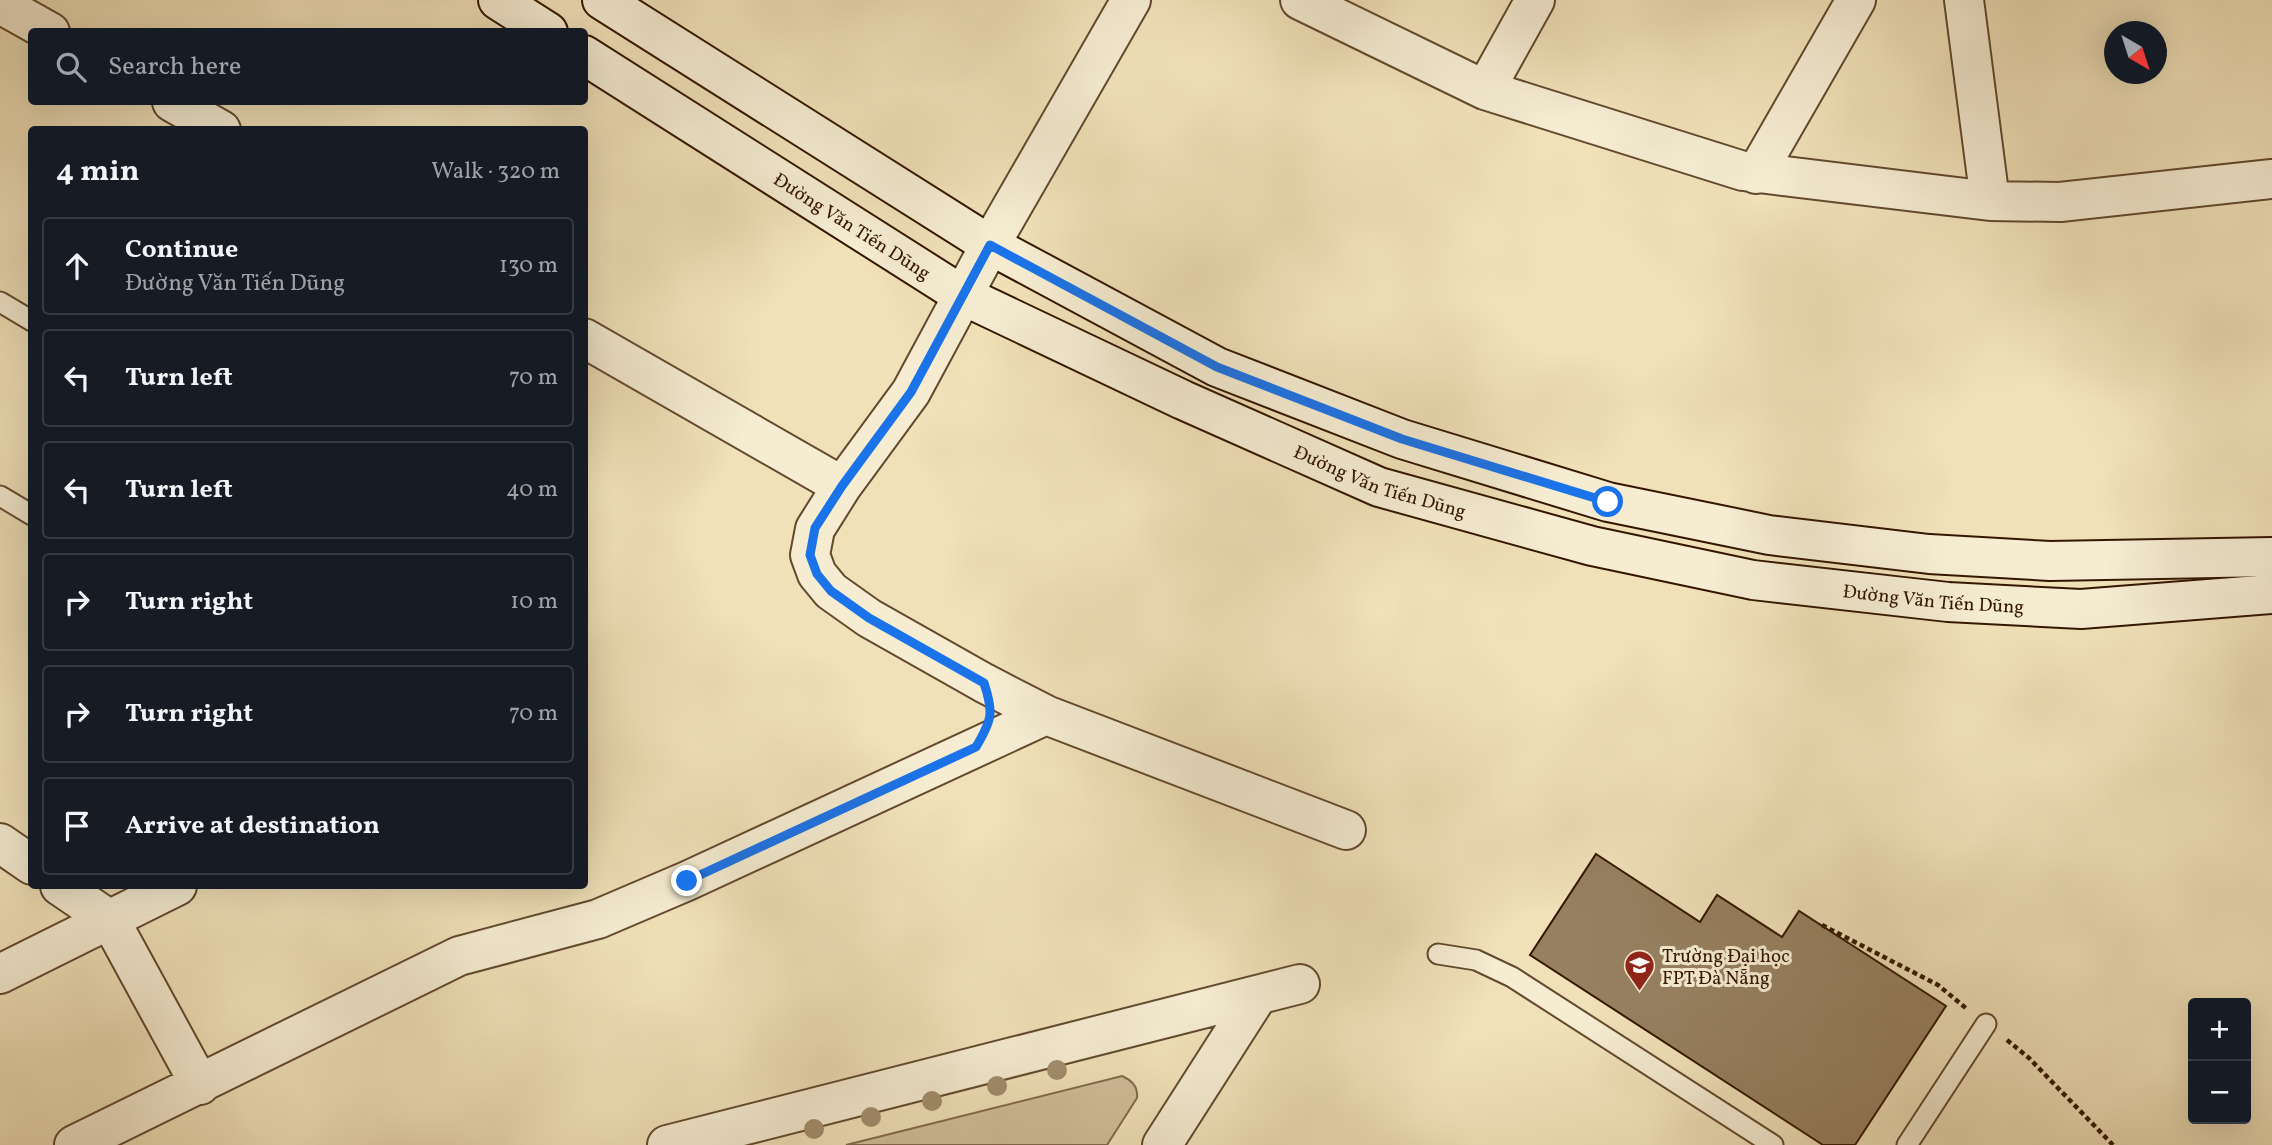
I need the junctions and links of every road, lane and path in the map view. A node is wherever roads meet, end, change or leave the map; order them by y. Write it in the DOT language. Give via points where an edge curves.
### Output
graph roads {
  1 [pos="498,0"];
  2 [pos="602,0"];
  3 [pos="1131,0"];
  4 [pos="1300,0"];
  5 [pos="1535,0"];
  6 [pos="1856,0"];
  7 [pos="1964,0"];
  8 [pos="0,4"];
  9 [pos="43,28"];
  10 [pos="542,28"];
  11 [pos="588,58"];
  12 [pos="1485,90"];
  13 [pos="177,105"];
  14 [pos="214,126"];
  15 [pos="1756,174"];
  16 [pos="2272,179"];
  17 [pos="1990,201"];
  18 [pos="990,245"];
  19 [pos="962,295"];
  20 [pos="0,302"];
  21 [pos="28,319"];
  22 [pos="588,340"];
  23 [pos="842,486"];
  24 [pos="0,496"];
  25 [pos="28,513"];
  26 [pos="2272,557"];
  27 [pos="2272,594"];
  28 [pos="984,683"];
  29 [pos="1046,715"];
  30 [pos="976,747"];
  31 [pos="1346,830"];
  32 [pos="0,843"];
  33 [pos="28,862"];
  34 [pos="64,889"];
  35 [pos="171,889"];
  36 [pos="110,920"];
  37 [pos="1438,954"];
  38 [pos="0,974"];
  39 [pos="1300,984"];
  40 [pos="1258,995"];
  41 [pos="1986,1024"];
  42 [pos="200,1085"];
  43 [pos="74,1145"];
  44 [pos="667,1145"];
  45 [pos="1162,1145"];
  46 [pos="1773,1145"];
  47 [pos="1908,1145"];
  1 -- 10 [label="street"];
  2 -- 18 [label="street"];
  3 -- 18 [label="street"];
  4 -- 12 [label="street"];
  5 -- 12 [label="street"];
  6 -- 15 [label="street"];
  7 -- 17 [label="street"];
  8 -- 9 [label="street"];
  11 -- 19 [label="street, Đường Văn Tiến Dũng"];
  12 -- 15 [label="street"];
  13 -- 14 [label="street"];
  15 -- 17 [label="street"];
  16 -- 17 [label="street" via="2060,202"];
  18 -- 19 [label="street"];
  18 -- 26 [label="street" via="1217,367 1402,439 1608,502 1769,535 1928,554 2050,561"];
  19 -- 23 [label="street" via="911,392"];
  19 -- 27 [label="street, Đường Văn Tiến Dũng" via="1379,487 1592,546 1753,580 1948,602 2081,609"];
  20 -- 21 [label="lane"];
  22 -- 23 [label="street"];
  23 -- 28 [label="street" via="815,528 810,555 817,574 831,591 869,618"];
  24 -- 25 [label="lane"];
  28 -- 29 [label="street"];
  28 -- 30 [label="street" via="991,705 987,728"];
  29 -- 30 [label="street"];
  29 -- 31 [label="street"];
  30 -- 42 [label="street" via="598,919 459,956"];
  32 -- 33 [label="street"];
  34 -- 36 [label="street"];
  35 -- 36 [label="street"];
  36 -- 38 [label="street"];
  36 -- 42 [label="street"];
  37 -- 46 [label="lane" via="1476,960 1512,977"];
  39 -- 40 [label="street"];
  40 -- 44 [label="street"];
  40 -- 45 [label="street"];
  41 -- 47 [label="lane"];
  42 -- 43 [label="street"];
}
